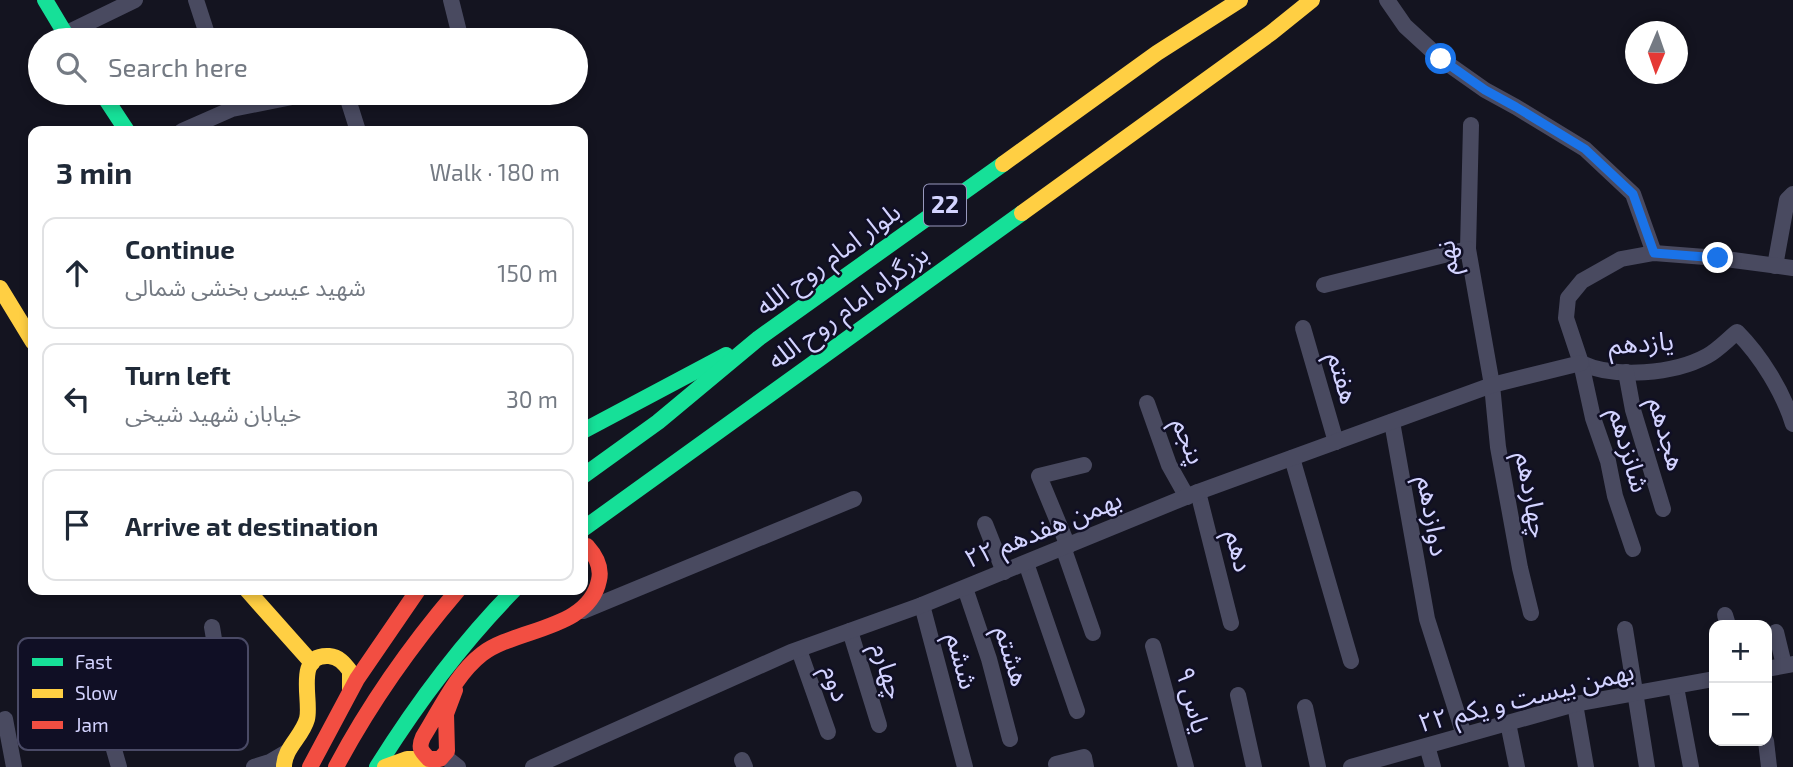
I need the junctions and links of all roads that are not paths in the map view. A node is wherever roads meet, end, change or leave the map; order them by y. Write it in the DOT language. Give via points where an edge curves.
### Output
graph roads {
  1 [pos="45,0"];
  2 [pos="135,0"];
  3 [pos="196,0"];
  4 [pos="452,0"];
  5 [pos="1240,0"];
  6 [pos="1312,0"];
  7 [pos="1387,0"];
  8 [pos="61,28"];
  9 [pos="83,28"];
  10 [pos="205,28"];
  11 [pos="458,28"];
  12 [pos="110,105"];
  13 [pos="230,105"];
  14 [pos="252,105"];
  15 [pos="350,105"];
  16 [pos="232,109"];
  17 [pos="1471,125"];
  18 [pos="124,126"];
  19 [pos="193,126"];
  20 [pos="356,126"];
  21 [pos="1793,194"];
  22 [pos="1468,248"];
  23 [pos="1654,253"];
  24 [pos="1775,266"];
  25 [pos="1793,268"];
  26 [pos="1324,285"];
  27 [pos="0,288"];
  28 [pos="1303,328"];
  29 [pos="28,334"];
  30 [pos="759,338"];
  31 [pos="1581,363"];
  32 [pos="1626,372"];
  33 [pos="1492,385"];
  34 [pos="1147,403"];
  35 [pos="1392,422"];
  36 [pos="1793,424"];
  37 [pos="588,427"];
  38 [pos="1336,442"];
  39 [pos="1292,458"];
  40 [pos="1084,464"];
  41 [pos="588,473"];
  42 [pos="1193,494"];
  43 [pos="854,499"];
  44 [pos="1663,509"];
  45 [pos="985,524"];
  46 [pos="588,525"];
  47 [pos="1065,547"];
  48 [pos="588,548"];
  49 [pos="1633,549"];
  50 [pos="1026,563"];
  51 [pos="1004,572"];
  52 [pos="588,574"];
  53 [pos="965,587"];
  54 [pos="251,595"];
  55 [pos="414,595"];
  56 [pos="454,595"];
  57 [pos="509,595"];
  58 [pos="596,595"];
  59 [pos="922,605"];
  60 [pos="577,613"];
  61 [pos="1531,613"];
  62 [pos="1231,623"];
  63 [pos="212,627"];
  64 [pos="1625,629"];
  65 [pos="850,631"];
  66 [pos="1776,632"];
  67 [pos="1093,633"];
  68 [pos="385,634"];
  69 [pos="214,638"];
  70 [pos="1153,646"];
  71 [pos="799,650"];
  72 [pos="330,656"];
  73 [pos="1351,662"];
  74 [pos="312,663"];
  75 [pos="1788,664"];
  76 [pos="1709,680"];
  77 [pos="1676,687"];
  78 [pos="350,690"];
  79 [pos="455,690"];
  80 [pos="1636,694"];
  81 [pos="1238,695"];
  82 [pos="1575,704"];
  83 [pos="1305,707"];
  84 [pos="1077,712"];
  85 [pos="5,719"];
  86 [pos="1508,723"];
  87 [pos="879,725"];
  88 [pos="828,732"];
  89 [pos="1464,735"];
  90 [pos="1010,739"];
  91 [pos="1427,746"];
  92 [pos="1767,746"];
  93 [pos="115,750"];
  94 [pos="436,758"];
  95 [pos="285,760"];
  96 [pos="401,763"];
  97 [pos="1056,764"];
  98 [pos="1359,766"];
  99 [pos="14,767"];
  100 [pos="120,767"];
  101 [pos="254,767"];
  102 [pos="310,767"];
  103 [pos="336,767"];
  104 [pos="377,767"];
  105 [pos="385,767"];
  106 [pos="458,767"];
  107 [pos="533,767"];
  108 [pos="965,767"];
  109 [pos="1086,767"];
  110 [pos="1186,767"];
  111 [pos="1254,767"];
  112 [pos="1318,767"];
  113 [pos="1433,767"];
  114 [pos="1517,767"];
  115 [pos="1586,767"];
  116 [pos="1647,767"];
  117 [pos="1691,767"];
  118 [pos="1769,767"];
  1 -- 8 [label="main road"];
  2 -- 9 [label="street"];
  3 -- 10 [label="street"];
  4 -- 11 [label="street"];
  5 -- 30 [label="main road, بلوار امام روح الله / 22" via="1157,53"];
  6 -- 46 [label="main road, بزرگراه امام روح الله"];
  7 -- 23 [label="street" via="1405,26 1441,59 1585,149 1633,194"];
  12 -- 18 [label="main road"];
  13 -- 16 [label="street"];
  14 -- 16 [label="street"];
  15 -- 20 [label="street"];
  16 -- 19 [label="street"];
  17 -- 22 [label="street, نهم"];
  21 -- 24 [label="street" via="1787,200"];
  22 -- 26 [label="street"];
  22 -- 33 [label="street, نهم"];
  23 -- 24 [label="street, یازدهم"];
  23 -- 31 [label="street, یازدهم" via="1621,259 1582,281 1568,298 1566,318"];
  24 -- 25 [label="street, یازدهم"];
  27 -- 29 [label="main road"];
  28 -- 38 [label="street, هفتم"];
  30 -- 37 [label="main road"];
  30 -- 41 [label="main road, بلوار امام روح الله / 22"];
  31 -- 32 [label="street, یازدهم" via="1596,370"];
  31 -- 33 [label="street, ۲۲ بهمن هفدهم"];
  31 -- 49 [label="street, شانزدهم"];
  32 -- 36 [label="street, یازدهم" via="1683,367 1710,355 1737,332 1773,382"];
  32 -- 44 [label="street, هجدهم"];
  33 -- 35 [label="street, ۲۲ بهمن هفدهم"];
  33 -- 61 [label="street, چهاردهم" via="1498,447"];
  34 -- 42 [label="street, پنجم" via="1169,465"];
  35 -- 38 [label="street, ۲۲ بهمن هفدهم"];
  35 -- 89 [label="street, دوازدهم" via="1427,619"];
  38 -- 39 [label="street, ۲۲ بهمن هفدهم"];
  39 -- 42 [label="street, ۲۲ بهمن هفدهم"];
  39 -- 73 [label="street"];
  40 -- 47 [label="street" via="1039,476"];
  42 -- 47 [label="street, ۲۲ بهمن هفدهم"];
  42 -- 62 [label="street, دهم"];
  43 -- 60 [label="street"];
  45 -- 51 [label="street"];
  47 -- 50 [label="street, ۲۲ بهمن هفدهم"];
  47 -- 67 [label="street"];
  48 -- 58 [label="main road" via="600,570"];
  50 -- 51 [label="street, ۲۲ بهمن هفدهم"];
  50 -- 84 [label="street"];
  51 -- 53 [label="street, ۲۲ بهمن هفدهم"];
  52 -- 58 [label="main road"];
  53 -- 59 [label="street, ۲۲ بهمن هفدهم"];
  53 -- 90 [label="street, هشتم"];
  54 -- 74 [label="main road"];
  55 -- 68 [label="main road"];
  56 -- 103 [label="main road" via="391,675"];
  57 -- 104 [label="main road" via="463,644"];
  58 -- 60 [label="main road"];
  59 -- 65 [label="street, ۲۲ بهمن هفدهم"];
  59 -- 108 [label="street, ششم"];
  60 -- 79 [label="main road" via="488,650"];
  63 -- 69 [label="street"];
  64 -- 80 [label="street"];
  65 -- 71 [label="street, ۲۲ بهمن هفدهم"];
  65 -- 87 [label="street, چهارم"];
  66 -- 75 [label="street"];
  68 -- 72 [label="main road" via="361,652"];
  68 -- 78 [label="main road"];
  70 -- 110 [label="street, یاس ۹"];
  71 -- 88 [label="street, دوم"];
  71 -- 107 [label="street, ۲۲ بهمن هفدهم"];
  72 -- 74 [label="main road"];
  72 -- 78 [label="main road" via="349,668"];
  74 -- 95 [label="main road" via="305,681 307,718"];
  76 -- 77 [label="street, ۲۲ بهمن بیست و یکم"];
  77 -- 80 [label="street, ۲۲ بهمن بیست و یکم"];
  77 -- 117 [label="street"];
  78 -- 102 [label="main road"];
  79 -- 94 [label="main road" via="446,714 448,747"];
  79 -- 94 [label="main road" via="420,742 422,753"];
  80 -- 82 [label="street, ۲۲ بهمن بیست و یکم"];
  80 -- 116 [label="street"];
  81 -- 111 [label="street"];
  82 -- 86 [label="street, ۲۲ بهمن بیست و یکم"];
  82 -- 115 [label="street"];
  83 -- 112 [label="street"];
  85 -- 99 [label="street"];
  86 -- 89 [label="street, ۲۲ بهمن بیست و یکم"];
  86 -- 114 [label="street"];
  89 -- 91 [label="street, ۲۲ بهمن بیست و یکم"];
  91 -- 98 [label="street, ۲۲ بهمن بیست و یکم"];
  91 -- 113 [label="street"];
  92 -- 118 [label="street"];
  93 -- 100 [label="street"];
  94 -- 96 [label="main road"];
  94 -- 106 [label="street"];
  95 -- 101 [label="street"];
  96 -- 105 [label="main road"];
  97 -- 109 [label="street" via="1084,757"];
}
